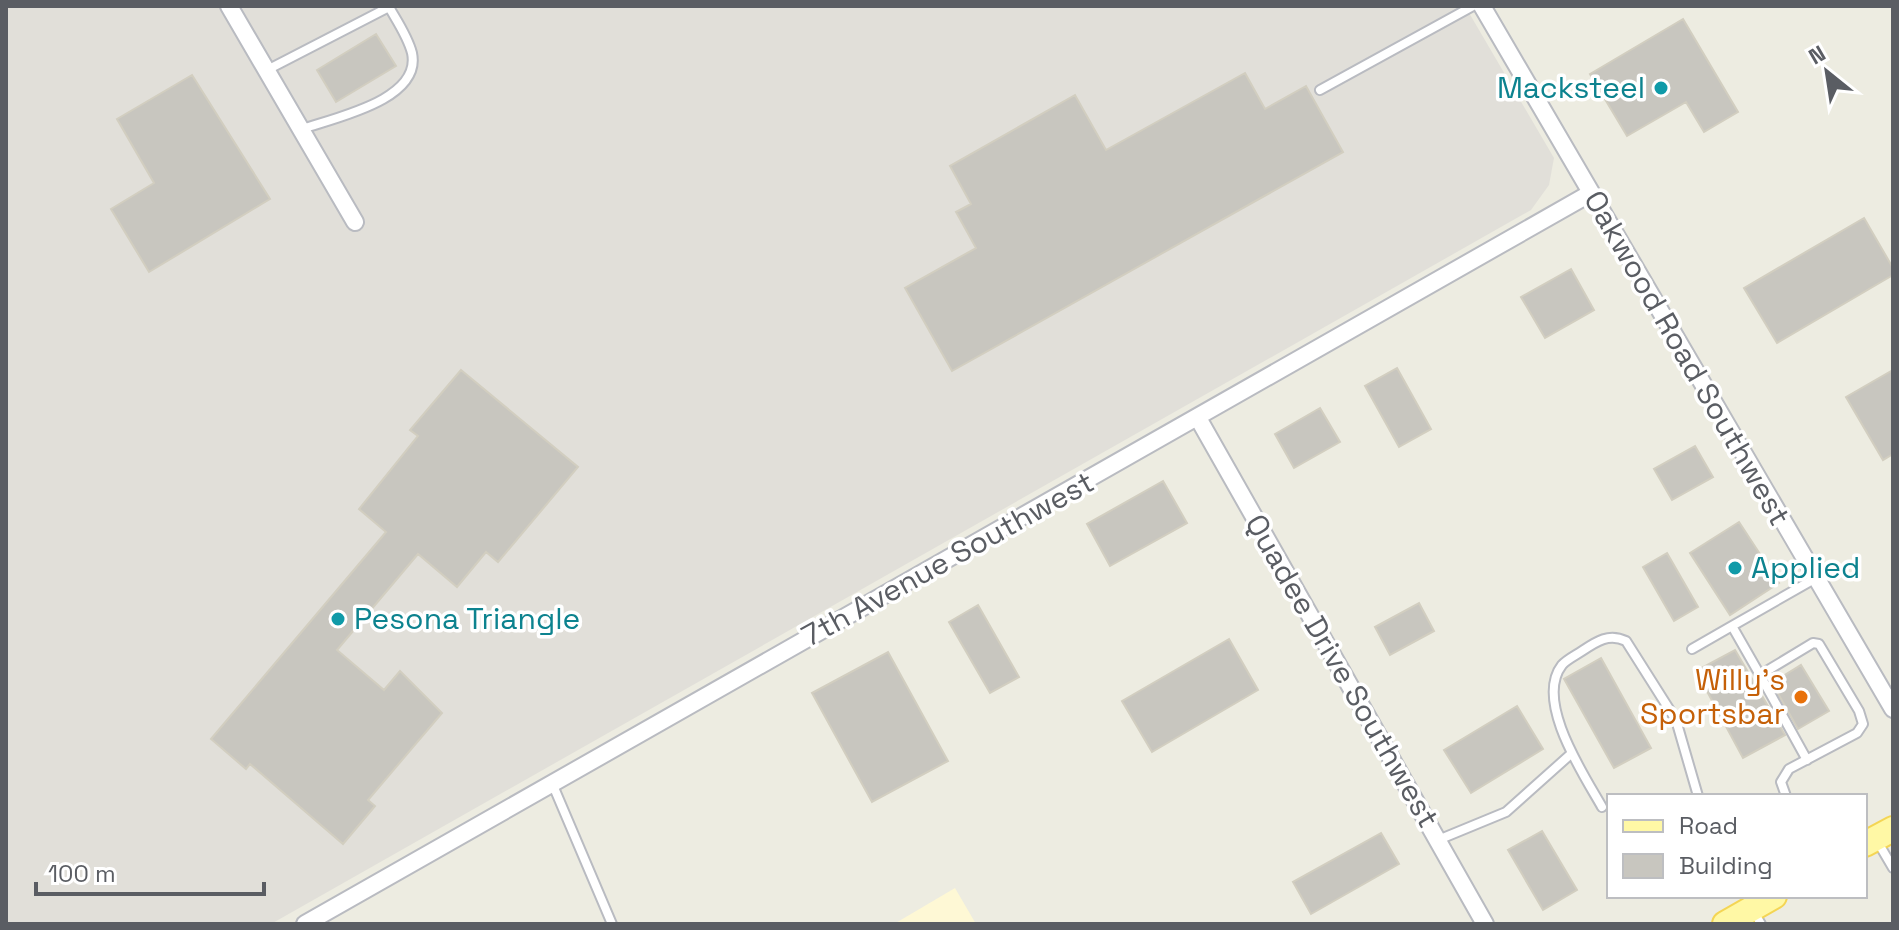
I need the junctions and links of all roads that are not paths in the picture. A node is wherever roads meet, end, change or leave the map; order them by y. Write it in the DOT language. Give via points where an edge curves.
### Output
graph roads {
  1 [pos="229,6"];
  2 [pos="1473,6"];
  3 [pos="1482,6"];
  4 [pos="390,7"];
  5 [pos="267,71"];
  6 [pos="1320,90"];
  7 [pos="301,129"];
  8 [pos="1591,193"];
  9 [pos="355,222"];
  10 [pos="1198,418"];
  11 [pos="1816,578"];
  12 [pos="1732,626"];
  13 [pos="1692,649"];
  14 [pos="1760,675"];
  15 [pos="1893,709"];
  16 [pos="1572,753"];
  17 [pos="1807,760"];
  18 [pos="552,783"];
  19 [pos="1697,794"];
  20 [pos="1785,794"];
  21 [pos="1602,807"];
  22 [pos="1878,837"];
  23 [pos="1438,840"];
  24 [pos="1893,868"];
  25 [pos="1759,906"];
  26 [pos="305,924"];
  27 [pos="612,924"];
  28 [pos="1485,924"];
  29 [pos="1725,924"];
  1 -- 5 [label="street"];
  2 -- 6 [label="lane"];
  3 -- 8 [label="street, Oakwood Road Southwest"];
  4 -- 5 [label="lane"];
  4 -- 7 [label="lane" via="412,52 413,67 405,82 377,105"];
  5 -- 7 [label="street"];
  7 -- 9 [label="street"];
  8 -- 10 [label="street, 7th Avenue Southwest"];
  8 -- 11 [label="street, Oakwood Road Southwest"];
  10 -- 18 [label="street, 7th Avenue Southwest"];
  10 -- 23 [label="street, Quadee Drive Southwest"];
  11 -- 12 [label="lane"];
  11 -- 15 [label="street, Oakwood Road Southwest"];
  12 -- 13 [label="lane"];
  12 -- 14 [label="lane"];
  14 -- 17 [label="lane"];
  14 -- 17 [label="lane" via="1819,644 1859,711 1863,724 1857,733"];
  16 -- 19 [label="lane" via="1553,693 1561,666 1597,640 1615,636 1626,641 1676,720"];
  16 -- 21 [label="lane"];
  16 -- 23 [label="lane" via="1506,812"];
  17 -- 20 [label="lane" via="1789,769 1781,782"];
  18 -- 26 [label="street, 7th Avenue Southwest"];
  18 -- 27 [label="lane"];
  22 -- 24 [label="lane"];
  23 -- 28 [label="street, Quadee Drive Southwest"];
  25 -- 29 [label="main road"];
}
